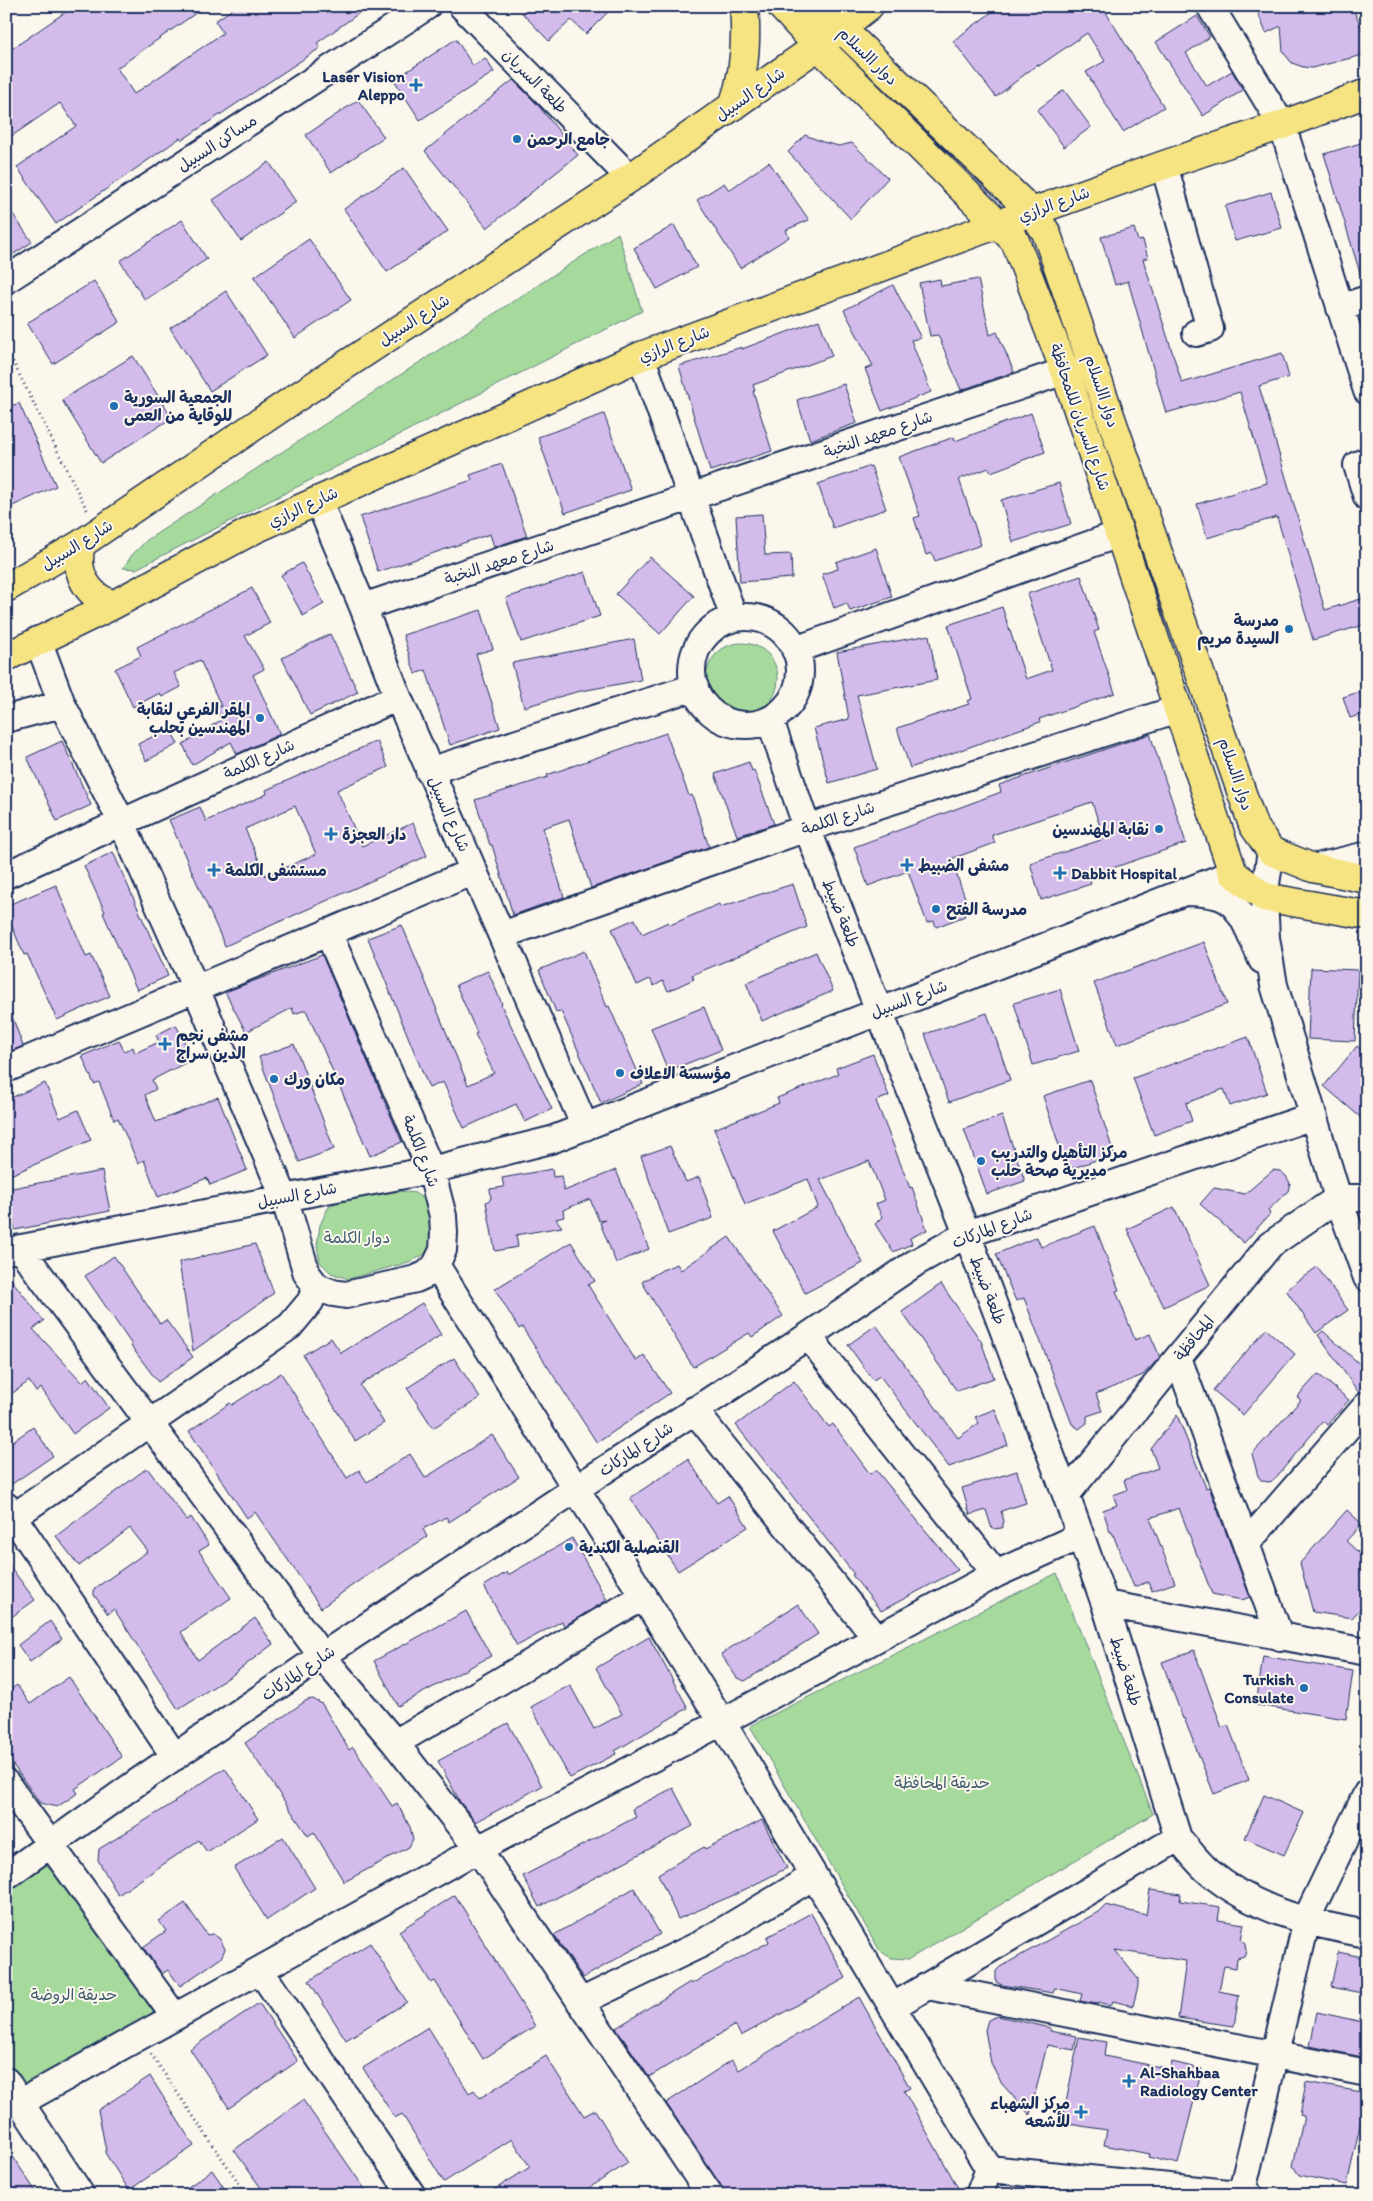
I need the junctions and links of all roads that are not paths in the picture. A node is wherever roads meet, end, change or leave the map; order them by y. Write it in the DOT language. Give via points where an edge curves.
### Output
graph roads {
  1 [pos="427,6"];
  2 [pos="462,6"];
  3 [pos="744,6"];
  4 [pos="780,6"];
  5 [pos="818,6"];
  6 [pos="869,6"];
  7 [pos="1210,6"];
  8 [pos="841,30"];
  9 [pos="818,46"];
  10 [pos="1367,93"];
  11 [pos="733,106"];
  12 [pos="1282,125"];
  13 [pos="1164,165"];
  14 [pos="630,178"];
  15 [pos="1032,212"];
  16 [pos="998,224"];
  17 [pos="6,280"];
  18 [pos="1367,299"];
  19 [pos="1340,308"];
  20 [pos="1196,333"];
  21 [pos="641,356"];
  22 [pos="1065,371"];
  23 [pos="1367,391"];
  24 [pos="1367,461"];
  25 [pos="1367,497"];
  26 [pos="691,498"];
  27 [pos="318,500"];
  28 [pos="1119,534"];
  29 [pos="90,538"];
  30 [pos="6,588"];
  31 [pos="113,605"];
  32 [pos="363,607"];
  33 [pos="734,618"];
  34 [pos="38,640"];
  35 [pos="796,650"];
  36 [pos="6,657"];
  37 [pos="694,687"];
  38 [pos="398,697"];
  39 [pos="62,704"];
  40 [pos="1178,709"];
  41 [pos="6,719"];
  42 [pos="770,720"];
  43 [pos="429,771"];
  44 [pos="121,821"];
  45 [pos="807,828"];
  46 [pos="1271,851"];
  47 [pos="1367,855"];
  48 [pos="1313,868"];
  49 [pos="474,871"];
  50 [pos="1233,873"];
  51 [pos="6,875"];
  52 [pos="1367,879"];
  53 [pos="1187,892"];
  54 [pos="1264,897"];
  55 [pos="1367,915"];
  56 [pos="328,932"];
  57 [pos="502,935"];
  58 [pos="1274,986"];
  59 [pos="196,990"];
  60 [pos="880,1010"];
  61 [pos="6,1069"];
  62 [pos="1313,1116"];
  63 [pos="585,1127"];
  64 [pos="431,1170"];
  65 [pos="284,1197"];
  66 [pos="1338,1198"];
  67 [pos="1367,1198"];
  68 [pos="967,1234"];
  69 [pos="13,1249"];
  70 [pos="436,1265"];
  71 [pos="1367,1278"];
  72 [pos="317,1287"];
  73 [pos="808,1336"];
  74 [pos="1178,1358"];
  75 [pos="1367,1405"];
  76 [pos="694,1410"];
  77 [pos="149,1423"];
  78 [pos="577,1487"];
  79 [pos="1066,1495"];
  80 [pos="9,1515"];
  81 [pos="1080,1536"];
  82 [pos="1246,1544"];
  83 [pos="996,1574"];
  84 [pos="644,1596"];
  85 [pos="1105,1604"];
  86 [pos="1280,1637"];
  87 [pos="876,1638"];
  88 [pos="1367,1652"];
  89 [pos="322,1656"];
  90 [pos="722,1722"];
  91 [pos="395,1742"];
  92 [pos="175,1757"];
  93 [pos="6,1783"];
  94 [pos="1366,1796"];
  95 [pos="1178,1838"];
  96 [pos="50,1846"];
  97 [pos="478,1849"];
  98 [pos="6,1876"];
  99 [pos="814,1876"];
  100 [pos="1305,1922"];
  101 [pos="1367,1934"];
  102 [pos="260,1970"];
  103 [pos="928,1986"];
  104 [pos="580,2002"];
  105 [pos="892,2007"];
  106 [pos="175,2017"];
  107 [pos="1274,2056"];
  108 [pos="1367,2073"];
  109 [pos="13,2092"];
  110 [pos="989,2169"];
  111 [pos="1244,2194"];
  112 [pos="81,2195"];
  113 [pos="412,2195"];
  114 [pos="710,2195"];
  115 [pos="979,2195"];
  1 -- 17 [label="street, مساكن السبيل"];
  2 -- 14 [label="street, طلعة السريان"];
  3 -- 11 [label="main road" via="744,62 741,85"];
  4 -- 9 [label="main road, شارع السريان لللمحافظة"];
  5 -- 8 [label="main road, دوار االسلام"];
  6 -- 8 [label="main road, شارع السبيل"];
  7 -- 12 [label="street"];
  8 -- 9 [label="main road, شارع السبيل"];
  8 -- 15 [label="main road, دوار االسلام"];
  9 -- 11 [label="main road, شارع السبيل"];
  9 -- 16 [label="main road, شارع السريان لللمحافظة"];
  10 -- 12 [label="main road, شارع الرازي"];
  11 -- 14 [label="main road, شارع السبيل"];
  12 -- 13 [label="main road, شارع الرازي"];
  12 -- 19 [label="street"];
  13 -- 15 [label="main road, شارع الرازي"];
  13 -- 20 [label="street" via="1210,329"];
  14 -- 29 [label="main road, شارع السبيل"];
  15 -- 16 [label="main road, شارع الرازي"];
  15 -- 46 [label="main road, دوار االسلام" via="1046,232 1253,826"];
  16 -- 21 [label="main road, شارع الرازي"];
  16 -- 22 [label="main road, شارع السريان لللمحافظة" via="1015,241"];
  18 -- 19 [label="street"];
  19 -- 23 [label="street"];
  21 -- 26 [label="street"];
  21 -- 27 [label="main road, شارع الرازي"];
  22 -- 26 [label="street, شارع معهد النخبة"];
  22 -- 28 [label="main road, شارع السريان لللمحافظة"];
  24 -- 25 [label="street" via="1356,465"];
  26 -- 32 [label="street, شارع معهد النخبة"];
  26 -- 33 [label="street"];
  27 -- 31 [label="main road, شارع الرازي" via="255,529"];
  27 -- 32 [label="street, شارع السبيل"];
  28 -- 35 [label="street"];
  28 -- 40 [label="main road, شارع السريان لللمحافظة"];
  29 -- 30 [label="main road, شارع السبيل"];
  29 -- 31 [label="main road" via="78,563 84,582 96,596"];
  31 -- 34 [label="main road, شارع الرازي"];
  32 -- 38 [label="street, شارع السبيل"];
  33 -- 35 [label="street" via="749,617 770,623 788,637"];
  33 -- 37 [label="street" via="704,636 692,670"];
  34 -- 36 [label="main road, شارع الرازي"];
  34 -- 39 [label="street"];
  35 -- 42 [label="street" via="800,665 794,695 785,708"];
  37 -- 42 [label="street" via="701,702 726,721 742,725"];
  37 -- 43 [label="street"];
  38 -- 43 [label="street, شارع السبيل"];
  38 -- 44 [label="street, شارع الكلمة"];
  39 -- 41 [label="street"];
  39 -- 44 [label="street"];
  40 -- 45 [label="street, شارع الكلمة"];
  40 -- 50 [label="main road, شارع السريان لللمحافظة"];
  42 -- 45 [label="street, طلعة ضبيط"];
  43 -- 49 [label="street, شارع السبيل"];
  44 -- 51 [label="street, شارع الكلمة"];
  44 -- 59 [label="street"];
  45 -- 57 [label="street, شارع الكلمة"];
  45 -- 60 [label="street, طلعة ضبيط"];
  46 -- 48 [label="main road"];
  46 -- 54 [label="street"];
  47 -- 48 [label="street"];
  48 -- 52 [label="main road"];
  49 -- 56 [label="street"];
  49 -- 57 [label="street, شارع السبيل"];
  50 -- 53 [label="street, شارع السبيل"];
  50 -- 54 [label="main road"];
  53 -- 58 [label="street" via="1211,894 1227,900 1238,910"];
  53 -- 60 [label="street, شارع السبيل"];
  54 -- 55 [label="main road"];
  54 -- 58 [label="street" via="1266,938"];
  56 -- 59 [label="street"];
  56 -- 64 [label="street, شارع الكلمة"];
  57 -- 63 [label="street, شارع السبيل"];
  58 -- 62 [label="street"];
  59 -- 61 [label="street"];
  59 -- 65 [label="street"];
  60 -- 63 [label="street, شارع السبيل"];
  60 -- 68 [label="street, طلعة ضبيط"];
  62 -- 66 [label="street"];
  62 -- 68 [label="street, شارع الماركات"];
  63 -- 64 [label="street, شارع السبيل" via="551,1140"];
  64 -- 65 [label="street, شارع السبيل"];
  64 -- 70 [label="street, شارع الكلمة" via="443,1216 443,1250"];
  65 -- 69 [label="street, شارع السبيل"];
  65 -- 72 [label="street" via="307,1274"];
  66 -- 67 [label="street"];
  66 -- 71 [label="street"];
  66 -- 74 [label="street, المحافظة" via="1270,1245"];
  68 -- 73 [label="street, شارع الماركات" via="915,1263"];
  68 -- 79 [label="street, طلعة ضبيط"];
  69 -- 77 [label="street"];
  70 -- 72 [label="street" via="416,1280 346,1295"];
  70 -- 78 [label="street"];
  72 -- 77 [label="street" via="301,1315 290,1326"];
  73 -- 76 [label="street, شارع الماركات"];
  73 -- 83 [label="street"];
  74 -- 79 [label="street, المحافظة"];
  74 -- 82 [label="street"];
  75 -- 82 [label="street"];
  76 -- 78 [label="street, شارع الماركات"];
  76 -- 87 [label="street"];
  77 -- 80 [label="street"];
  77 -- 89 [label="street"];
  78 -- 84 [label="street"];
  78 -- 89 [label="street, شارع الماركات"];
  79 -- 81 [label="street, طلعة ضبيط"];
  80 -- 92 [label="street"];
  81 -- 83 [label="street"];
  81 -- 85 [label="street, طلعة ضبيط"];
  82 -- 86 [label="street"];
  83 -- 87 [label="street"];
  84 -- 90 [label="street"];
  84 -- 91 [label="street"];
  85 -- 86 [label="street"];
  85 -- 95 [label="street, طلعة ضبيط"];
  86 -- 88 [label="street"];
  87 -- 90 [label="street"];
  89 -- 91 [label="street"];
  89 -- 92 [label="street, شارع الماركات"];
  90 -- 97 [label="street"];
  90 -- 99 [label="street"];
  91 -- 97 [label="street"];
  92 -- 96 [label="street, شارع الماركات"];
  93 -- 96 [label="street"];
  94 -- 100 [label="street"];
  95 -- 100 [label="street" via="1208,1872 1244,1896"];
  95 -- 103 [label="street"];
  96 -- 98 [label="street, شارع الماركات"];
  96 -- 106 [label="street"];
  97 -- 102 [label="street"];
  97 -- 104 [label="street"];
  99 -- 104 [label="street" via="701,1944"];
  99 -- 105 [label="street"];
  100 -- 101 [label="street"];
  100 -- 107 [label="street"];
  102 -- 106 [label="street"];
  102 -- 113 [label="street"];
  103 -- 105 [label="street"];
  103 -- 107 [label="street"];
  104 -- 114 [label="street"];
  105 -- 110 [label="street"];
  106 -- 109 [label="street" via="139,2037"];
  107 -- 108 [label="street"];
  107 -- 111 [label="street"];
  109 -- 112 [label="street"];
  110 -- 111 [label="street"];
  110 -- 115 [label="street"];
}
